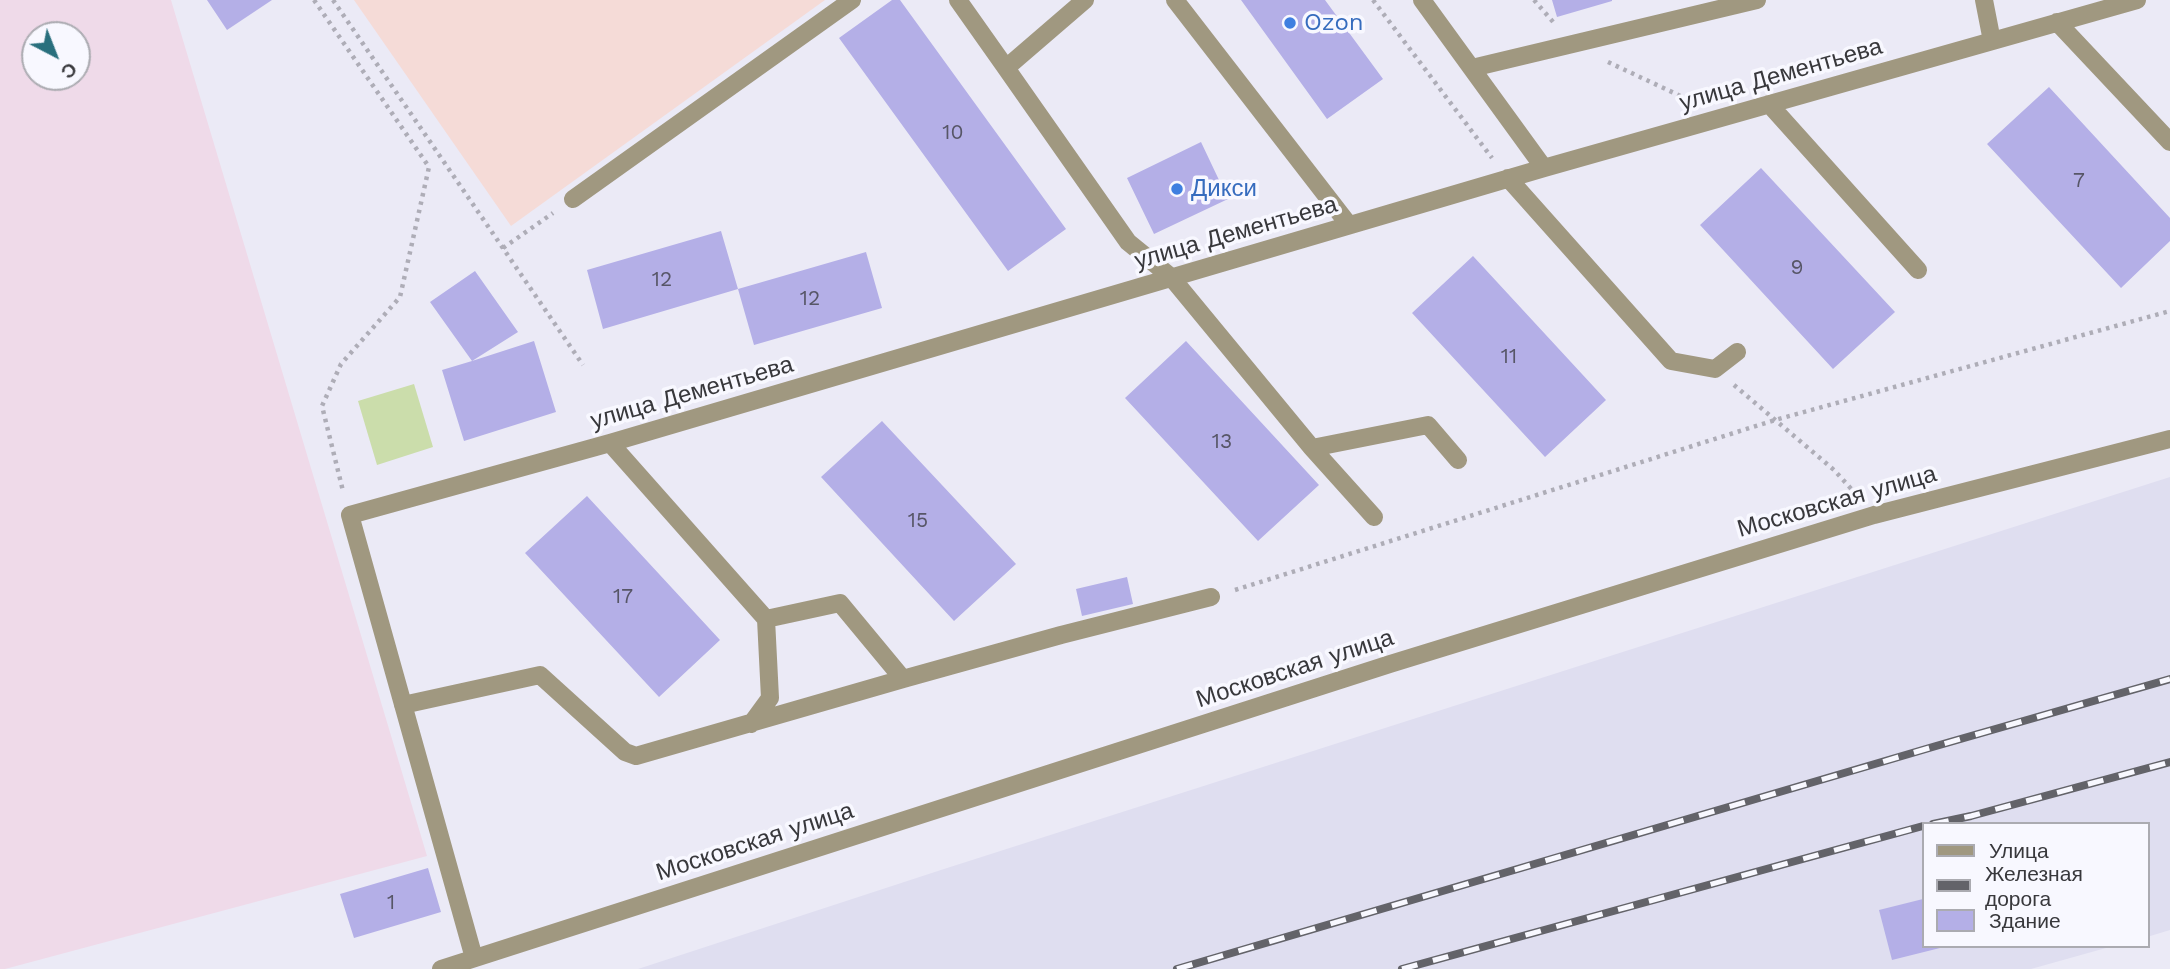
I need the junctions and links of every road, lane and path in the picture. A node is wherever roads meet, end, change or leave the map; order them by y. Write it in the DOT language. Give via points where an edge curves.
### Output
graph roads {
  1 [pos="314,0"];
  2 [pos="333,0"];
  3 [pos="852,0"];
  4 [pos="958,0"];
  5 [pos="1085,0"];
  6 [pos="1175,0"];
  7 [pos="1373,0"];
  8 [pos="1423,0"];
  9 [pos="1534,0"];
  10 [pos="1757,0"];
  11 [pos="1983,0"];
  12 [pos="2137,0"];
  13 [pos="2057,22"];
  14 [pos="1992,41"];
  15 [pos="1572,44"];
  16 [pos="1006,68"];
  17 [pos="1472,68"];
  18 [pos="1769,104"];
  19 [pos="1724,117"];
  20 [pos="2170,142"];
  21 [pos="1544,168"];
  22 [pos="1507,178"];
  23 [pos="573,199"];
  24 [pos="1349,225"];
  25 [pos="503,248"];
  26 [pos="1918,270"];
  27 [pos="1171,277"];
  28 [pos="2170,310"];
  29 [pos="1737,352"];
  30 [pos="583,365"];
  31 [pos="1715,369"];
  32 [pos="1775,420"];
  33 [pos="2170,439"];
  34 [pos="610,443"];
  35 [pos="1312,448"];
  36 [pos="1458,460"];
  37 [pos="350,515"];
  38 [pos="1874,515"];
  39 [pos="1374,517"];
  40 [pos="1211,597"];
  41 [pos="766,618"];
  42 [pos="903,679"];
  43 [pos="403,705"];
  44 [pos="751,724"];
  45 [pos="474,958"];
  46 [pos="441,969"];
  1 -- 37 [label="path" via="429,167 400,297 341,364 321,406"];
  2 -- 25 [label="path"];
  3 -- 23 [label="street"];
  4 -- 16 [label="street"];
  5 -- 16 [label="street"];
  6 -- 24 [label="street"];
  7 -- 22 [label="path"];
  8 -- 17 [label="street"];
  9 -- 15 [label="path"];
  10 -- 15 [label="street"];
  11 -- 14 [label="street"];
  12 -- 13 [label="street, улица Дементьева"];
  13 -- 14 [label="street, улица Дементьева"];
  13 -- 20 [label="street"];
  14 -- 18 [label="street, улица Дементьева"];
  15 -- 17 [label="street"];
  15 -- 19 [label="path"];
  16 -- 27 [label="street" via="1128,243"];
  17 -- 21 [label="street"];
  18 -- 19 [label="street, улица Дементьева"];
  18 -- 26 [label="street"];
  19 -- 21 [label="street, улица Дементьева"];
  21 -- 22 [label="street, улица Дементьева"];
  22 -- 24 [label="street, улица Дементьева"];
  22 -- 31 [label="street" via="1671,361"];
  23 -- 25 [label="path"];
  24 -- 27 [label="street, улица Дементьева"];
  25 -- 30 [label="path"];
  27 -- 34 [label="street, улица Дементьева"];
  27 -- 35 [label="street"];
  28 -- 32 [label="path"];
  29 -- 31 [label="street"];
  31 -- 32 [label="path"];
  32 -- 38 [label="path" via="1835,470"];
  32 -- 40 [label="path"];
  33 -- 38 [label="street, Московская улица"];
  34 -- 37 [label="street, улица Дементьева"];
  34 -- 41 [label="street"];
  35 -- 36 [label="street" via="1428,425"];
  35 -- 39 [label="street"];
  37 -- 43 [label="street"];
  38 -- 45 [label="street, Московская улица" via="1390,664"];
  40 -- 42 [label="street"];
  41 -- 42 [label="street" via="840,603"];
  41 -- 44 [label="street" via="770,698"];
  42 -- 44 [label="street"];
  43 -- 44 [label="street" via="540,675 636,756"];
  43 -- 45 [label="street"];
  45 -- 46 [label="street, Московская улица"];
}
